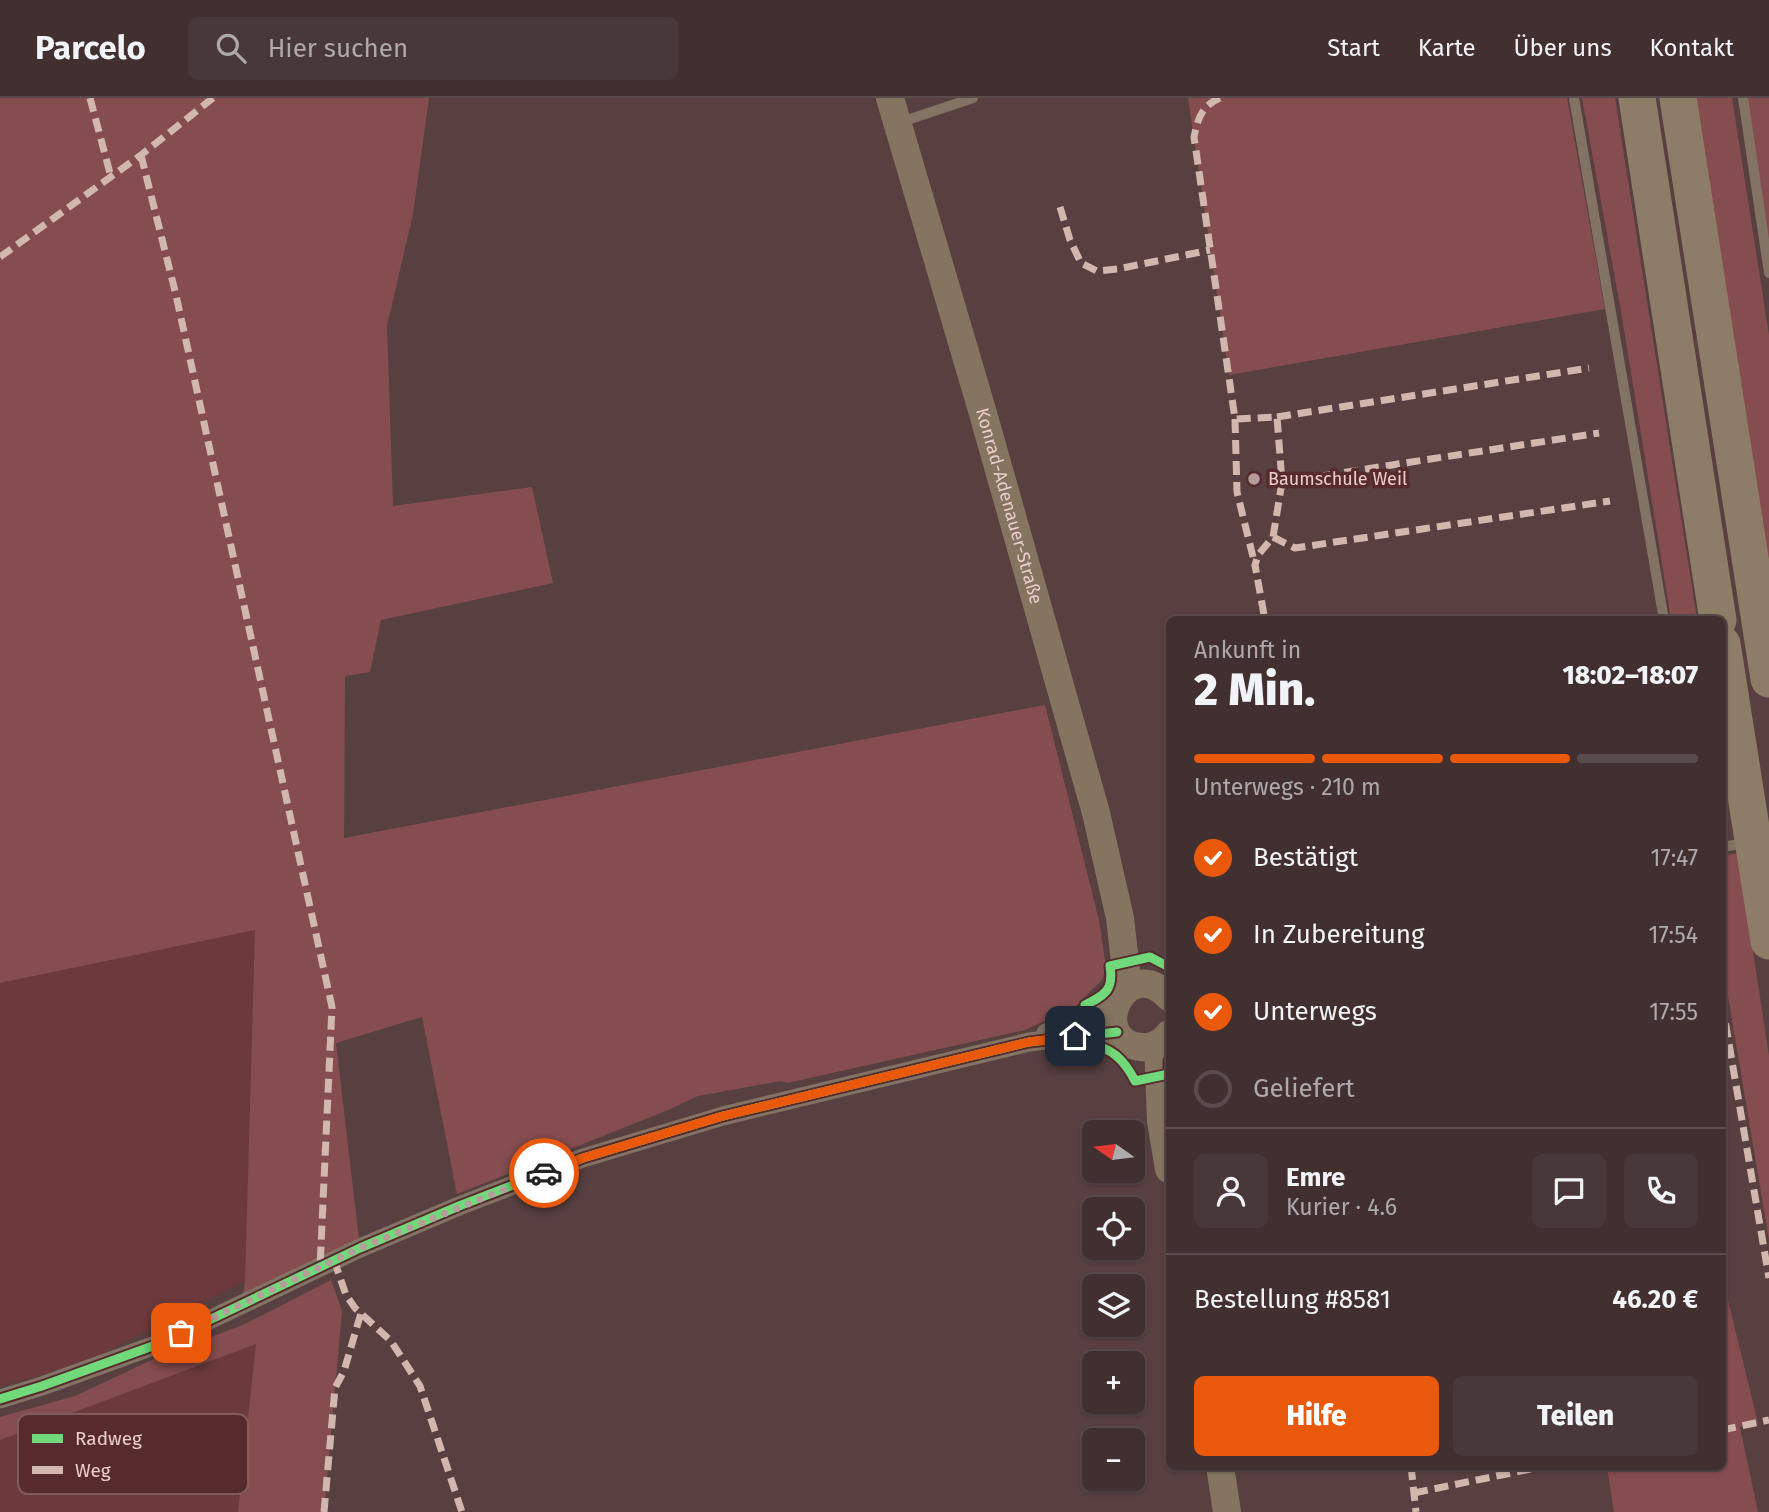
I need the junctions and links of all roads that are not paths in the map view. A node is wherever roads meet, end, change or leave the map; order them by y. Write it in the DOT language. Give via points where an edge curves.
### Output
graph roads {
  1 [pos="973,98"];
  2 [pos="1574,98"];
  3 [pos="1637,98"];
  4 [pos="1678,98"];
  5 [pos="1743,98"];
  6 [pos="893,111"];
  7 [pos="1769,274"];
  8 [pos="1663,616"];
  9 [pos="1717,616"];
  10 [pos="1726,669"];
  11 [pos="1769,680"];
  12 [pos="1734,845"];
  13 [pos="1726,846"];
  14 [pos="1769,941"];
  15 [pos="1141,1016"];
  16 [pos="1166,1151"];
  17 [pos="0,1399"];
  18 [pos="1221,1470"];
  19 [pos="1227,1512"];
  1 -- 6 [label="lane"];
  2 -- 8 [label="lane"];
  3 -- 9 [label="highway"];
  4 -- 11 [label="highway"];
  5 -- 7 [label="lane"];
  6 -- 15 [label="main road, Konrad-Adenauer-Straße" via="1096,813"];
  10 -- 14 [label="highway"];
  12 -- 13 [label="lane"];
  15 -- 16 [label="main road, Konrad-Adenauer-Straße"];
  15 -- 17 [label="street" via="1068,1023 1029,1042 723,1116 583,1158 360,1248 161,1343"];
  18 -- 19 [label="main road"];
}
